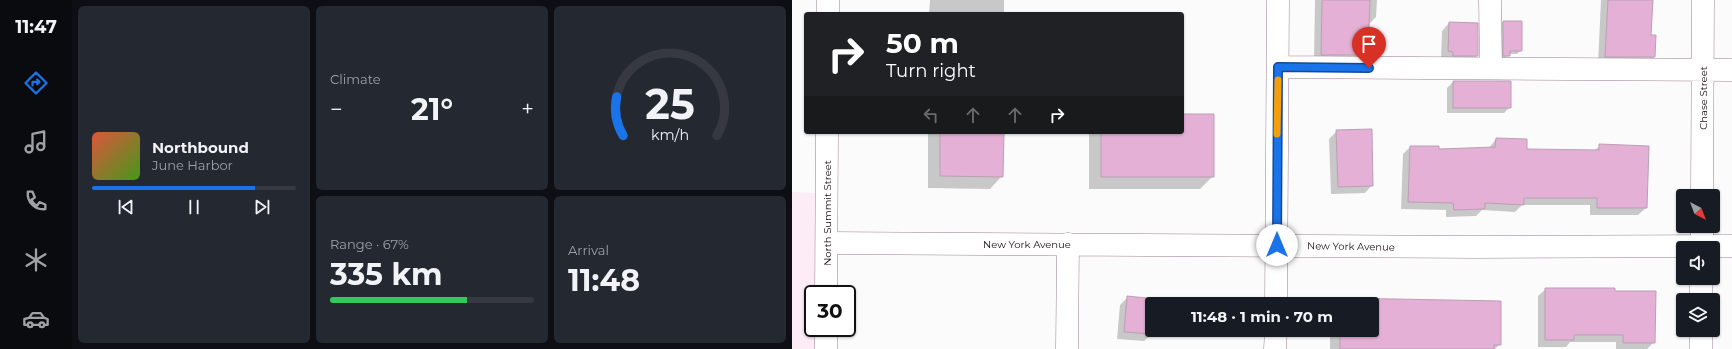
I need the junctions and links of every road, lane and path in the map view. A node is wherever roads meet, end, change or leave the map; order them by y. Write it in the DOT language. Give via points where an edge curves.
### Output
graph roads {
  1 [pos="828,0"];
  2 [pos="1278,0"];
  3 [pos="1490,0"];
  4 [pos="1704,0"];
  5 [pos="828,12"];
  6 [pos="1278,67"];
  7 [pos="1491,68"];
  8 [pos="1703,70"];
  9 [pos="1732,70"];
  10 [pos="827,134"];
  11 [pos="1702,189"];
  12 [pos="1702,240"];
  13 [pos="827,243"];
  14 [pos="1068,244"];
  15 [pos="1277,245"];
  16 [pos="1732,246"];
  17 [pos="826,285"];
  18 [pos="1276,297"];
  19 [pos="826,337"];
  20 [pos="1276,337"];
  21 [pos="1701,337"];
  22 [pos="826,349"];
  23 [pos="1066,349"];
  24 [pos="1275,349"];
  25 [pos="1701,349"];
  1 -- 5 [label="street"];
  2 -- 6 [label="street"];
  3 -- 7 [label="street"];
  4 -- 8 [label="street, Chase Street"];
  6 -- 7 [label="street"];
  6 -- 15 [label="street"];
  7 -- 8 [label="street"];
  8 -- 9 [label="street"];
  8 -- 11 [label="street, Chase Street"];
  10 -- 13 [label="street, North Summit Street"];
  12 -- 15 [label="street, New York Avenue" via="1476,247"];
  12 -- 16 [label="street, New York Avenue"];
  13 -- 14 [label="street, New York Avenue"];
  13 -- 17 [label="street, North Summit Street"];
  14 -- 15 [label="street, New York Avenue"];
  14 -- 23 [label="street"];
  15 -- 18 [label="street"];
  19 -- 22 [label="street"];
  20 -- 24 [label="street"];
  21 -- 25 [label="street"];
}
